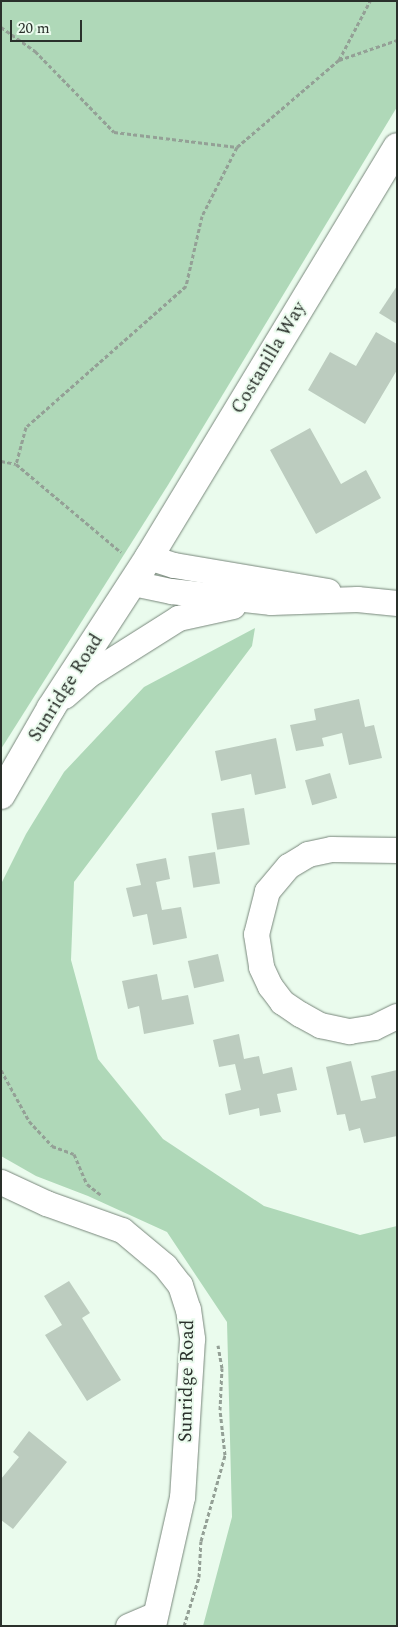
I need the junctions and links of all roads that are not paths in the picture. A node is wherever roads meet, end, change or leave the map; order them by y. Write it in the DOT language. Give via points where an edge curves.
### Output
graph roads {
  1 [pos="397,147"];
  2 [pos="141,570"];
  3 [pos="357,599"];
  4 [pos="271,602"];
  5 [pos="397,603"];
  6 [pos="51,708"];
  7 [pos="1,796"];
  8 [pos="397,850"];
  9 [pos="397,1016"];
  10 [pos="1,1182"];
  11 [pos="154,1620"];
  12 [pos="128,1626"];
  1 -- 2 [label="street, Costanilla Way"];
  2 -- 3 [label="street" via="174,565 311,586"];
  2 -- 4 [label="street" via="171,590"];
  2 -- 6 [label="street, Sunridge Road"];
  3 -- 4 [label="street"];
  3 -- 5 [label="street"];
  4 -- 6 [label="street" via="213,608 178,618 88,675"];
  6 -- 7 [label="street, Sunridge Road"];
  8 -- 9 [label="street" via="331,849 308,854 288,866 267,891 256,934 261,967 270,986 300,1014 320,1025 349,1031 374,1027"];
  10 -- 11 [label="street, Sunridge Road" via="46,1203 122,1230 165,1266 180,1285 192,1338 182,1498"];
  11 -- 12 [label="street"];
}
